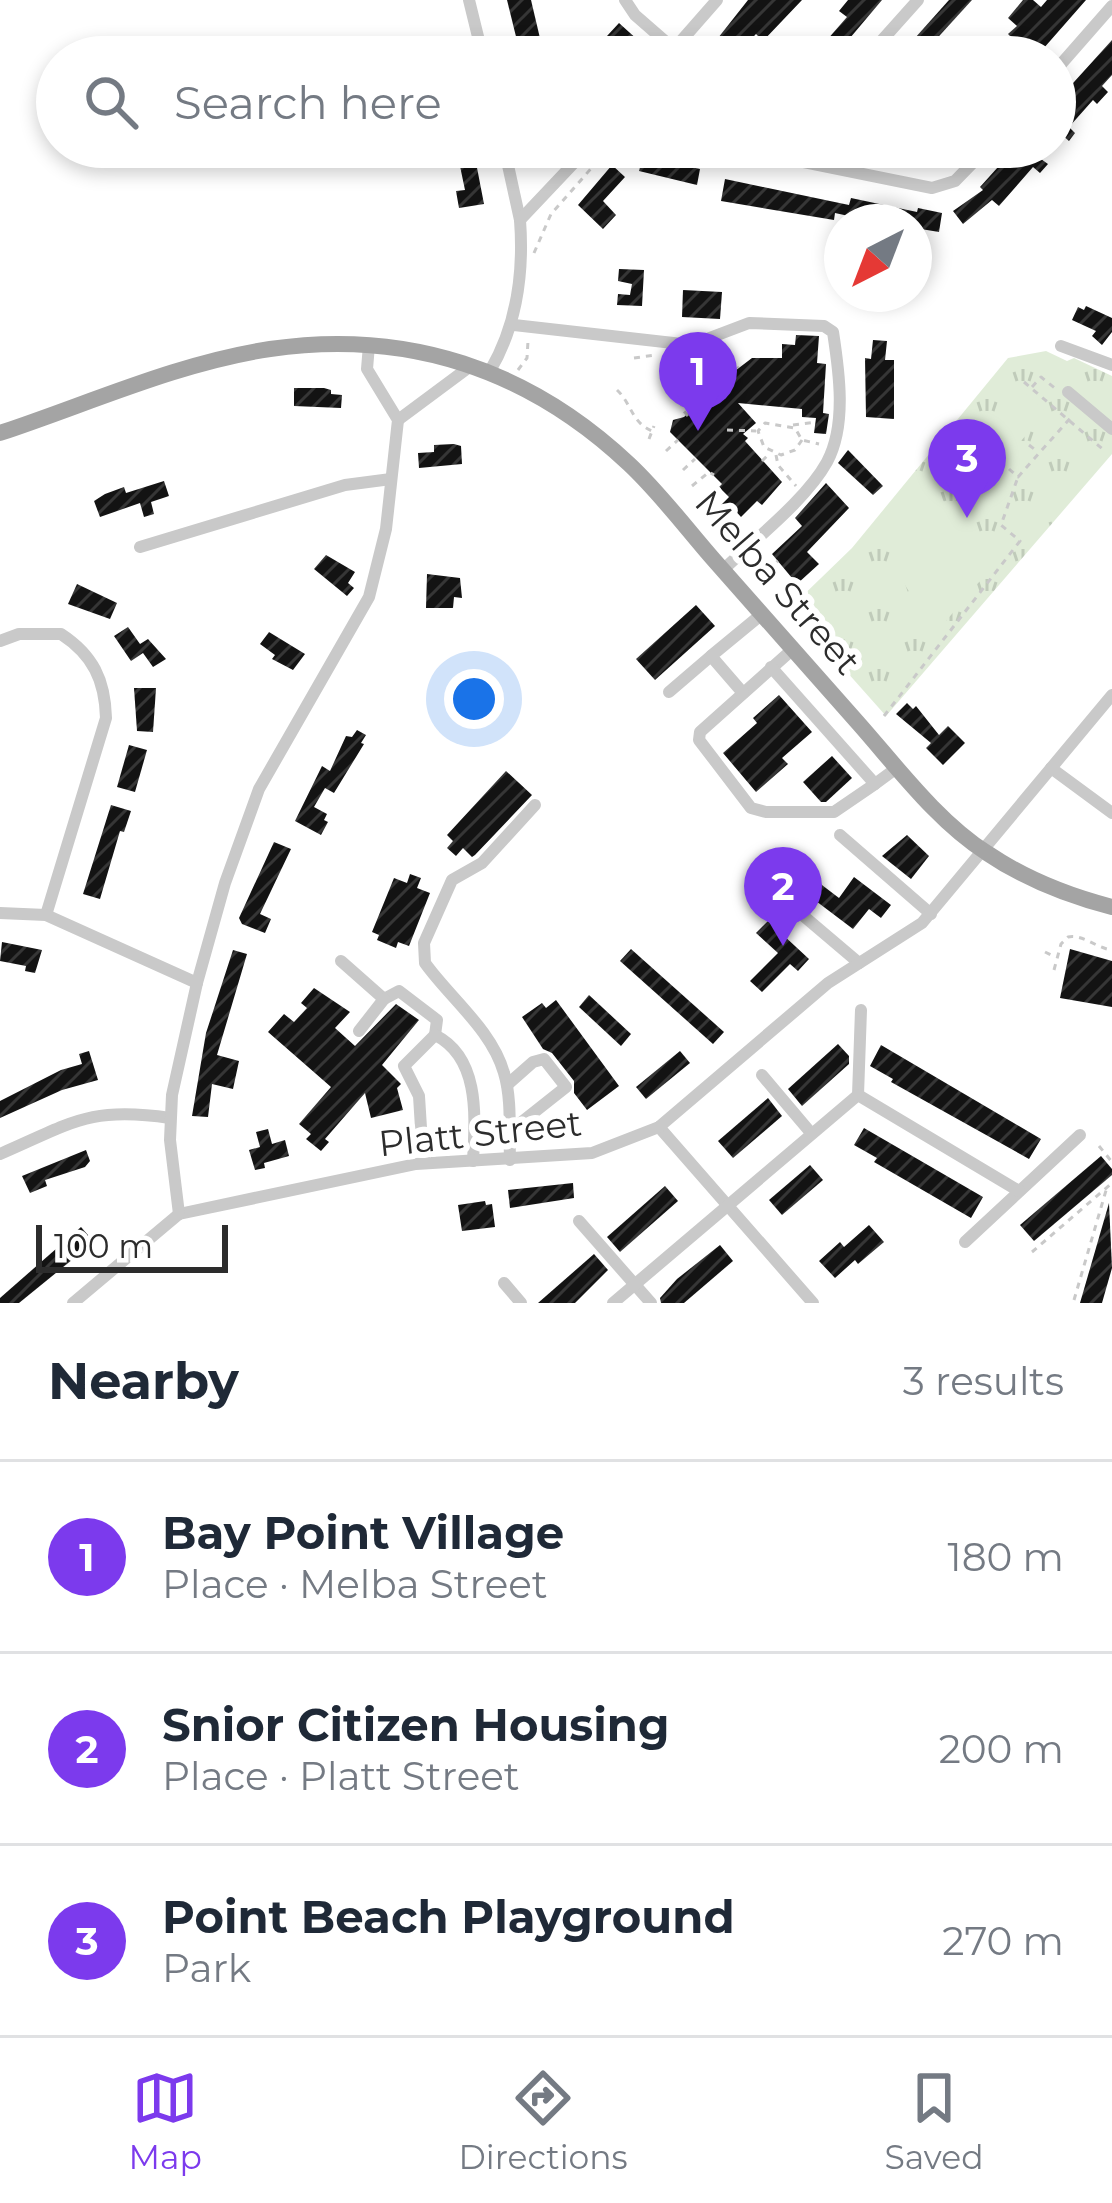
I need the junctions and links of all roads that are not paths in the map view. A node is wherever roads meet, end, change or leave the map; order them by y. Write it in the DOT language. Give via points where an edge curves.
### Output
graph roads {
  1 [pos="469,0"];
  2 [pos="625,0"];
  3 [pos="717,0"];
  4 [pos="918,0"];
  5 [pos="1110,12"];
  6 [pos="478,36"];
  7 [pos="654,36"];
  8 [pos="685,36"];
  9 [pos="886,36"];
  10 [pos="1076,48"];
  11 [pos="509,168"];
  12 [pos="569,168"];
  13 [pos="849,168"];
  14 [pos="968,168"];
  15 [pos="520,220"];
  16 [pos="521,326"];
  17 [pos="369,345"];
  18 [pos="1061,346"];
  19 [pos="472,364"];
  20 [pos="1112,365"];
  21 [pos="490,371"];
  22 [pos="1068,392"];
  23 [pos="398,420"];
  24 [pos="1112,429"];
  25 [pos="0,433"];
  26 [pos="392,479"];
  27 [pos="140,547"];
  28 [pos="723,571"];
  29 [pos="762,614"];
  30 [pos="0,641"];
  31 [pos="793,649"];
  32 [pos="711,656"];
  33 [pos="771,667"];
  34 [pos="669,692"];
  35 [pos="743,692"];
  36 [pos="1112,695"];
  37 [pos="898,766"];
  38 [pos="1052,768"];
  39 [pos="874,784"];
  40 [pos="535,805"];
  41 [pos="1112,813"];
  42 [pos="840,835"];
  43 [pos="985,852"];
  44 [pos="793,907"];
  45 [pos="1112,908"];
  46 [pos="0,913"];
  47 [pos="932,914"];
  48 [pos="46,915"];
  49 [pos="341,961"];
  50 [pos="859,963"];
  51 [pos="197,982"];
  52 [pos="383,999"];
  53 [pos="860,1010"];
  54 [pos="358,1030"];
  55 [pos="435,1036"];
  56 [pos="762,1075"];
  57 [pos="506,1085"];
  58 [pos="858,1095"];
  59 [pos="170,1118"];
  60 [pos="659,1127"];
  61 [pos="422,1128"];
  62 [pos="509,1132"];
  63 [pos="811,1133"];
  64 [pos="1080,1135"];
  65 [pos="0,1154"];
  66 [pos="511,1160"];
  67 [pos="473,1161"];
  68 [pos="1019,1191"];
  69 [pos="727,1204"];
  70 [pos="179,1214"];
  71 [pos="579,1221"];
  72 [pos="965,1242"];
  73 [pos="504,1283"];
  74 [pos="635,1284"];
  75 [pos="73,1303"];
  76 [pos="520,1303"];
  77 [pos="614,1303"];
  78 [pos="651,1303"];
  79 [pos="813,1303"];
  1 -- 6 [label="street"];
  2 -- 7 [label="street"];
  3 -- 8 [label="street"];
  4 -- 9 [label="street"];
  5 -- 10 [label="street"];
  11 -- 15 [label="street"];
  12 -- 15 [label="street"];
  13 -- 14 [label="street" via="932,188"];
  15 -- 16 [label="street"];
  16 -- 21 [label="street"];
  16 -- 28 [label="street" via="691,345 749,323 833,332 839,374 826,464"];
  17 -- 19 [label="main road, Melba Street"];
  17 -- 23 [label="street" via="367,369"];
  17 -- 25 [label="main road, Melba Street" via="237,355"];
  18 -- 20 [label="street"];
  19 -- 21 [label="main road, Melba Street"];
  19 -- 23 [label="street"];
  21 -- 28 [label="main road, Melba Street" via="599,438"];
  22 -- 24 [label="street"];
  23 -- 26 [label="street"];
  26 -- 27 [label="street" via="345,485"];
  26 -- 51 [label="street" via="369,597 259,789"];
  28 -- 29 [label="main road, Melba Street"];
  29 -- 31 [label="main road, Melba Street"];
  29 -- 32 [label="street"];
  30 -- 48 [label="street" via="61,634 92,661 105,695 106,718"];
  31 -- 33 [label="street"];
  31 -- 37 [label="main road, Melba Street"];
  32 -- 34 [label="street"];
  32 -- 35 [label="street"];
  33 -- 35 [label="street"];
  33 -- 39 [label="street"];
  35 -- 39 [label="street" via="699,740 751,808 834,812"];
  36 -- 38 [label="street, Platt Street"];
  37 -- 39 [label="street"];
  37 -- 43 [label="main road, Melba Street"];
  38 -- 41 [label="street"];
  38 -- 43 [label="street, Platt Street"];
  40 -- 57 [label="street" via="482,863 452,880 423,950 429,970 502,1065"];
  42 -- 47 [label="street"];
  43 -- 45 [label="main road, Melba Street"];
  43 -- 47 [label="street, Platt Street"];
  44 -- 50 [label="street"];
  46 -- 48 [label="street"];
  47 -- 50 [label="street, Platt Street"];
  48 -- 51 [label="street"];
  49 -- 52 [label="street"];
  50 -- 60 [label="street, Platt Street"];
  51 -- 59 [label="street"];
  52 -- 54 [label="street"];
  52 -- 55 [label="street" via="398,991 437,1020"];
  53 -- 58 [label="street"];
  55 -- 61 [label="street" via="404,1066 419,1096"];
  55 -- 67 [label="street" via="447,1041 470,1078"];
  56 -- 63 [label="street"];
  57 -- 62 [label="street"];
  57 -- 62 [label="street" via="544,1059 566,1087"];
  58 -- 63 [label="street"];
  58 -- 68 [label="street"];
  59 -- 65 [label="street" via="89,1115"];
  59 -- 70 [label="street"];
  60 -- 66 [label="street, Platt Street" via="592,1153"];
  60 -- 69 [label="street"];
  62 -- 66 [label="street"];
  63 -- 69 [label="street"];
  64 -- 68 [label="street"];
  66 -- 67 [label="street, Platt Street"];
  67 -- 70 [label="street, Platt Street" via="416,1164"];
  68 -- 72 [label="street"];
  69 -- 74 [label="street"];
  69 -- 79 [label="street"];
  70 -- 75 [label="street"];
  71 -- 74 [label="street"];
  73 -- 76 [label="street"];
  74 -- 77 [label="street"];
  74 -- 78 [label="street"];
}
